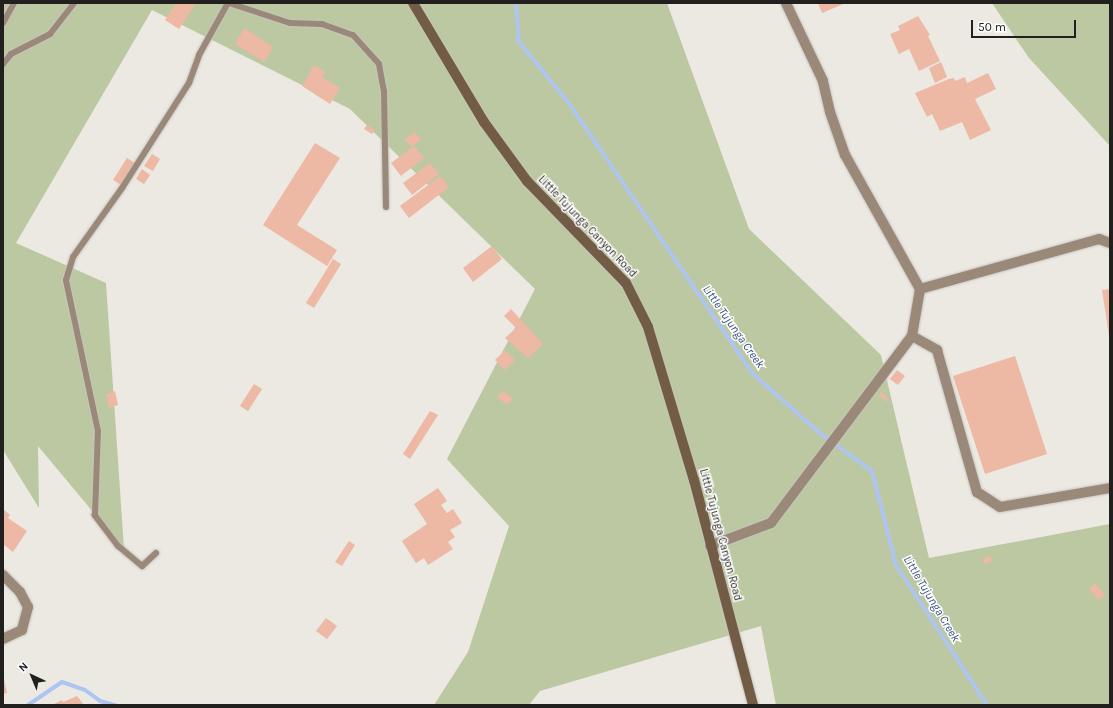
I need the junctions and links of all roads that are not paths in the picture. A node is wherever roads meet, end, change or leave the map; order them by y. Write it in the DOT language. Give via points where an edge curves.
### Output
graph roads {
  1 [pos="14,3"];
  2 [pos="74,3"];
  3 [pos="228,3"];
  4 [pos="414,3"];
  5 [pos="786,3"];
  6 [pos="3,23"];
  7 [pos="3,64"];
  8 [pos="386,207"];
  9 [pos="1110,244"];
  10 [pos="920,289"];
  11 [pos="912,336"];
  12 [pos="1110,488"];
  13 [pos="710,546"];
  14 [pos="156,554"];
  15 [pos="3,575"];
  16 [pos="3,639"];
  17 [pos="753,705"];
  1 -- 6 [label="lane"];
  2 -- 7 [label="lane" via="50,34 11,54"];
  3 -- 8 [label="lane" via="290,23 322,24 353,36 380,64 384,91"];
  3 -- 14 [label="lane" via="199,55 189,84 122,188 73,257 66,280 98,431 95,514 118,546 142,566"];
  4 -- 13 [label="main road, Little Tujunga Canyon Road" via="484,122 527,181 626,283 648,327 694,480"];
  5 -- 10 [label="street" via="823,81 830,112 845,154"];
  9 -- 10 [label="street" via="1099,239"];
  10 -- 11 [label="street"];
  11 -- 12 [label="street" via="937,350 977,492 1000,507"];
  11 -- 13 [label="street" via="771,523"];
  13 -- 17 [label="main road, Little Tujunga Canyon Road"];
  15 -- 16 [label="street" via="20,592 28,607 22,630"];
}
